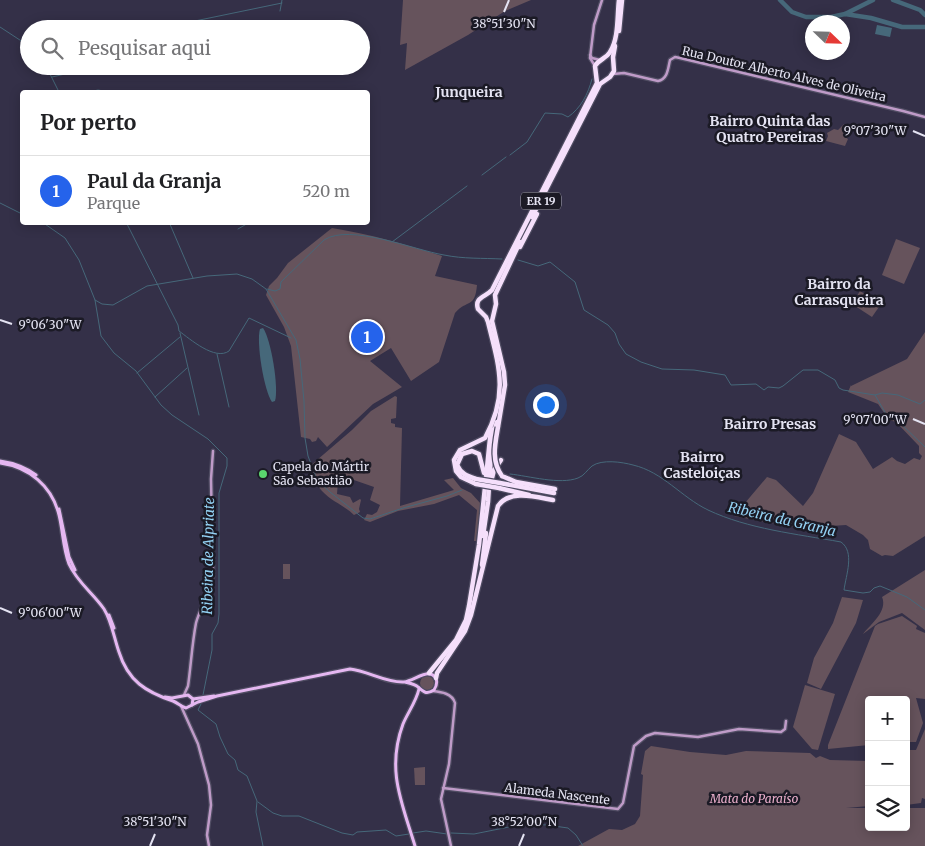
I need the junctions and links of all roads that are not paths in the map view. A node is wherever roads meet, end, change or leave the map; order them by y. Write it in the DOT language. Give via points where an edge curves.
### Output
graph roads {
  1 [pos="602,0"];
  2 [pos="620,0"];
  3 [pos="590,55"];
  4 [pos="601,59"];
  5 [pos="614,65"];
  6 [pos="595,66"];
  7 [pos="624,73"];
  8 [pos="596,74"];
  9 [pos="613,74"];
  10 [pos="606,78"];
  11 [pos="925,117"];
  12 [pos="486,295"];
  13 [pos="495,301"];
  14 [pos="494,311"];
  15 [pos="484,314"];
  16 [pos="504,393"];
  17 [pos="494,416"];
  18 [pos="212,451"];
  19 [pos="501,460"];
  20 [pos="0,462"];
  21 [pos="476,481"];
  22 [pos="500,486"];
  23 [pos="484,494"];
  24 [pos="535,497"];
  25 [pos="554,500"];
  26 [pos="476,596"];
  27 [pos="459,642"];
  28 [pos="430,674"];
  29 [pos="419,677"];
  30 [pos="436,678"];
  31 [pos="405,682"];
  32 [pos="437,685"];
  33 [pos="188,686"];
  34 [pos="418,688"];
  35 [pos="432,691"];
  36 [pos="425,693"];
  37 [pos="443,693"];
  38 [pos="183,695"];
  39 [pos="160,696"];
  40 [pos="217,696"];
  41 [pos="191,697"];
  42 [pos="417,698"];
  43 [pos="181,706"];
  44 [pos="190,706"];
  45 [pos="187,717"];
  46 [pos="786,721"];
  47 [pos="443,788"];
  48 [pos="209,846"];
  49 [pos="415,846"];
  50 [pos="451,846"];
  1 -- 3 [label="street"];
  2 -- 4 [label="highway" via="615,38 610,53"];
  2 -- 5 [label="highway"];
  3 -- 4 [label="street"];
  3 -- 6 [label="street"];
  4 -- 5 [label="highway" via="607,59"];
  4 -- 6 [label="highway"];
  5 -- 7 [label="street"];
  5 -- 9 [label="highway"];
  6 -- 8 [label="highway"];
  7 -- 9 [label="street"];
  7 -- 11 [label="street, Rua Doutor Alberto Alves de Oliveira" via="663,80 670,60 675,57"];
  8 -- 10 [label="highway"];
  8 -- 12 [label="highway" via="596,83 522,224 498,279"];
  9 -- 10 [label="highway"];
  10 -- 13 [label="highway" via="600,84 496,291"];
  12 -- 13 [label="highway"];
  12 -- 15 [label="highway" via="479,299 477,306"];
  13 -- 14 [label="highway"];
  14 -- 15 [label="highway"];
  14 -- 16 [label="highway" via="492,321 504,372"];
  15 -- 17 [label="highway" via="500,372 499,400"];
  16 -- 22 [label="highway, bridge" via="494,457 496,468 502,476 516,482 555,491"];
  16 -- 27 [label="highway" via="492,440 488,502 474,600"];
  17 -- 21 [label="highway" via="485,438 460,450 454,460 461,477"];
  17 -- 23 [label="highway"];
  18 -- 33 [label="street" via="213,576 196,624"];
  19 -- 26 [label="highway" via="492,477"];
  20 -- 39 [label="main road" via="24,467 47,486 61,513 72,565 105,607 128,668 141,684"];
  21 -- 22 [label="highway, bridge"];
  21 -- 23 [label="highway" via="464,475 457,465 462,454 468,451 481,457"];
  22 -- 24 [label="highway"];
  23 -- 28 [label="highway" via="466,620 456,640"];
  24 -- 25 [label="highway"];
  24 -- 26 [label="highway" via="508,497 498,506"];
  26 -- 27 [label="highway" via="472,615"];
  27 -- 30 [label="highway"];
  28 -- 29 [label="main road"];
  28 -- 30 [label="main road"];
  29 -- 31 [label="main road"];
  29 -- 34 [label="main road"];
  30 -- 32 [label="main road"];
  31 -- 34 [label="main road"];
  31 -- 40 [label="main road" via="350,670"];
  32 -- 35 [label="main road"];
  32 -- 37 [label="street"];
  33 -- 38 [label="street"];
  33 -- 41 [label="street"];
  34 -- 36 [label="main road"];
  34 -- 42 [label="main road"];
  35 -- 36 [label="main road"];
  35 -- 37 [label="street"];
  36 -- 42 [label="main road"];
  37 -- 47 [label="street" via="450,695 455,703 449,764"];
  38 -- 39 [label="main road" via="172,698"];
  38 -- 41 [label="main road"];
  38 -- 43 [label="main road" via="179,700"];
  39 -- 43 [label="main road"];
  40 -- 41 [label="main road"];
  40 -- 44 [label="main road"];
  41 -- 44 [label="main road"];
  42 -- 49 [label="main road" via="403,724 395,772"];
  43 -- 44 [label="main road"];
  43 -- 45 [label="street"];
  44 -- 45 [label="street"];
  45 -- 48 [label="street" via="209,785"];
  46 -- 47 [label="street, Alameda Nascente" via="781,732 739,729 698,736 646,736 634,746 623,803 618,809"];
  47 -- 50 [label="street" via="441,799"];
}
